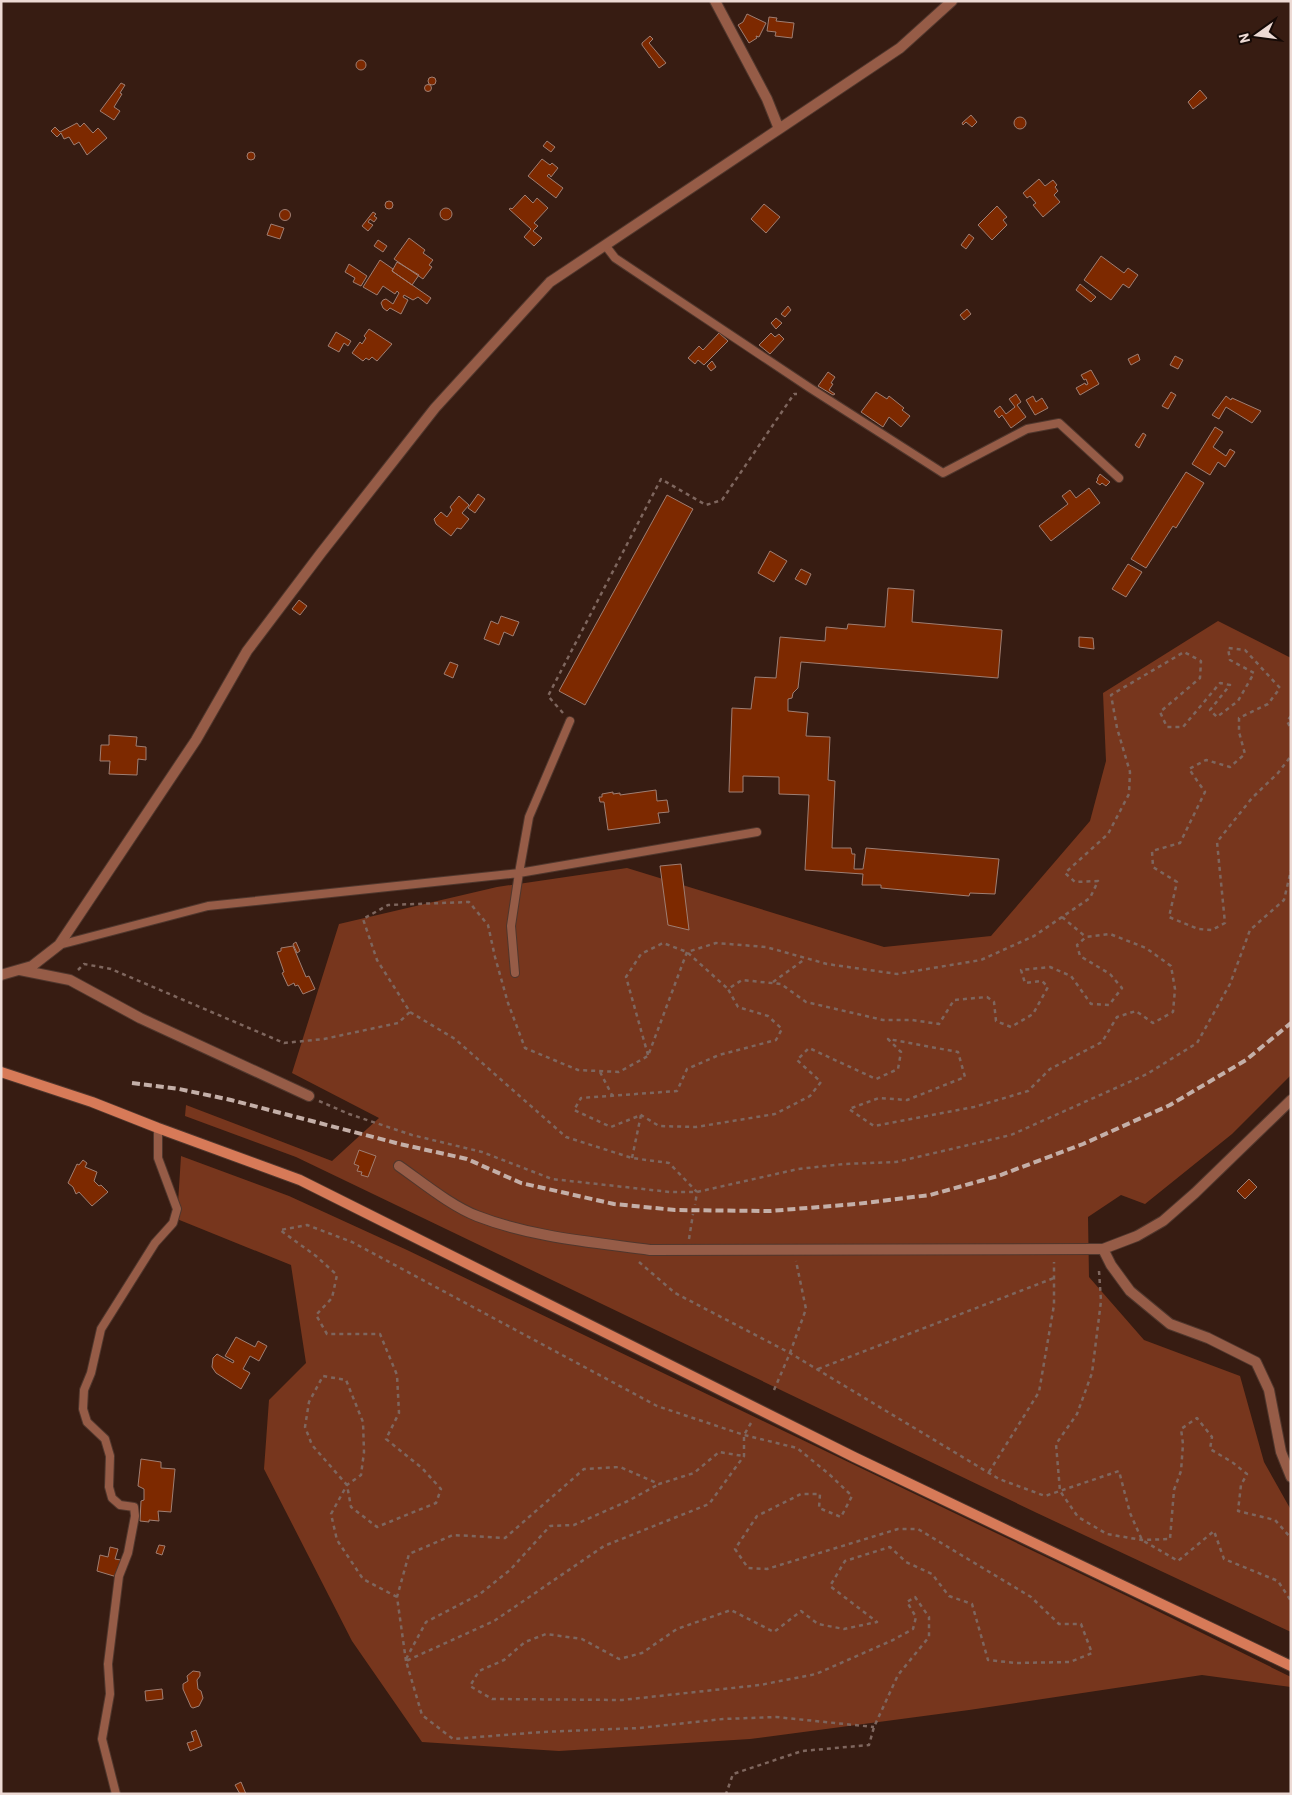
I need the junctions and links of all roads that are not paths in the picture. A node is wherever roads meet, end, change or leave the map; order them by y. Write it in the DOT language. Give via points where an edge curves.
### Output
graph roads {
  1 [pos="715,1"];
  2 [pos="951,2"];
  3 [pos="779,129"];
  4 [pos="605,245"];
  5 [pos="1119,478"];
  6 [pos="570,721"];
  7 [pos="757,832"];
  8 [pos="519,873"];
  9 [pos="59,945"];
  10 [pos="20,970"];
  11 [pos="515,973"];
  12 [pos="1,975"];
  13 [pos="1,1072"];
  14 [pos="309,1096"];
  15 [pos="1291,1100"];
  16 [pos="158,1128"];
  17 [pos="399,1166"];
  18 [pos="1100,1249"];
  19 [pos="1291,1477"];
  20 [pos="1291,1666"];
  21 [pos="116,1794"];
  1 -- 3 [label="street" via="767,99"];
  2 -- 3 [label="street" via="900,48"];
  3 -- 4 [label="street"];
  4 -- 5 [label="lane" via="615,258 943,473 1028,429 1059,423"];
  4 -- 9 [label="street" via="550,282 434,408 248,651 196,740"];
  6 -- 8 [label="lane" via="530,817"];
  7 -- 8 [label="lane"];
  8 -- 9 [label="lane" via="208,906"];
  8 -- 11 [label="lane" via="511,926"];
  9 -- 10 [label="street" via="32,966"];
  10 -- 12 [label="street"];
  10 -- 14 [label="street" via="70,980 140,1018"];
  13 -- 16 [label="main road"];
  15 -- 18 [label="street" via="1163,1221 1137,1236"];
  16 -- 20 [label="main road" via="300,1180 854,1457"];
  16 -- 21 [label="lane" via="158,1158 177,1209 173,1223 155,1243 101,1329 84,1390 83,1409 87,1422 105,1439 110,1456 112,1498 120,1505 134,1507 135,1516 128,1554 119,1576 108,1664 110,1694 102,1739"];
  17 -- 18 [label="street" via="475,1216 523,1230 650,1250"];
  18 -- 19 [label="street" via="1130,1291 1170,1324 1208,1338 1256,1362 1269,1390 1281,1452"];
}
